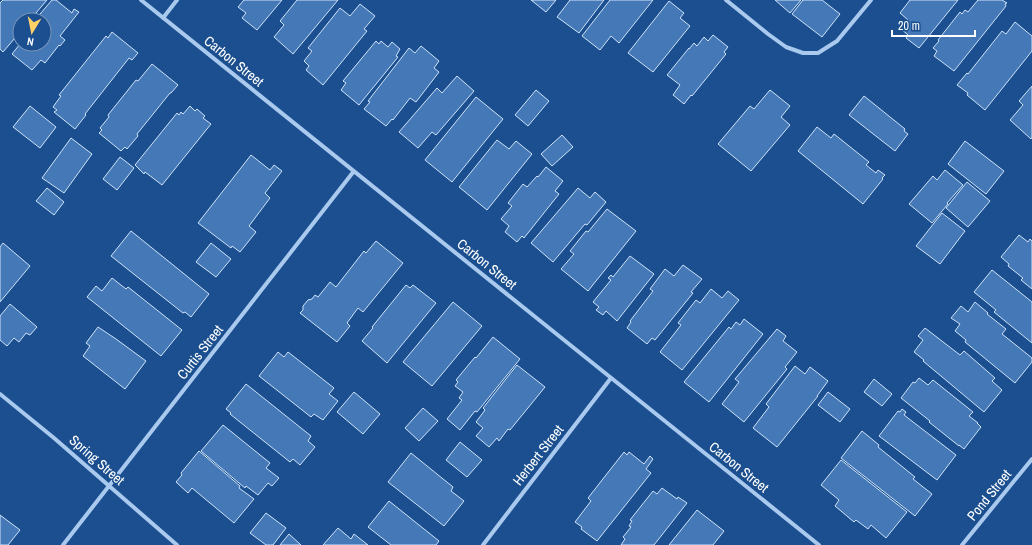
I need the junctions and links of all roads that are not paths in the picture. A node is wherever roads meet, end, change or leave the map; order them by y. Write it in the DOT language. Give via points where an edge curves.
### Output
graph roads {
  1 [pos="141,0"];
  2 [pos="177,0"];
  3 [pos="726,0"];
  4 [pos="871,0"];
  5 [pos="163,18"];
  6 [pos="354,171"];
  7 [pos="611,378"];
  8 [pos="0,394"];
  9 [pos="1032,459"];
  10 [pos="109,486"];
  11 [pos="63,545"];
  12 [pos="177,545"];
  13 [pos="483,545"];
  14 [pos="819,545"];
  15 [pos="962,545"];
  1 -- 5 [label="street, Carbon Street"];
  2 -- 5 [label="street"];
  3 -- 4 [label="street" via="786,47 803,53 818,53 837,41"];
  5 -- 6 [label="street, Carbon Street"];
  6 -- 7 [label="street, Carbon Street"];
  6 -- 10 [label="street, Curtis Street"];
  7 -- 13 [label="street, Herbert Street"];
  7 -- 14 [label="street, Carbon Street"];
  8 -- 10 [label="street, Spring Street"];
  9 -- 15 [label="street, Pond Street"];
  10 -- 11 [label="street, Curtis Street"];
  10 -- 12 [label="street, Spring Street"];
}
